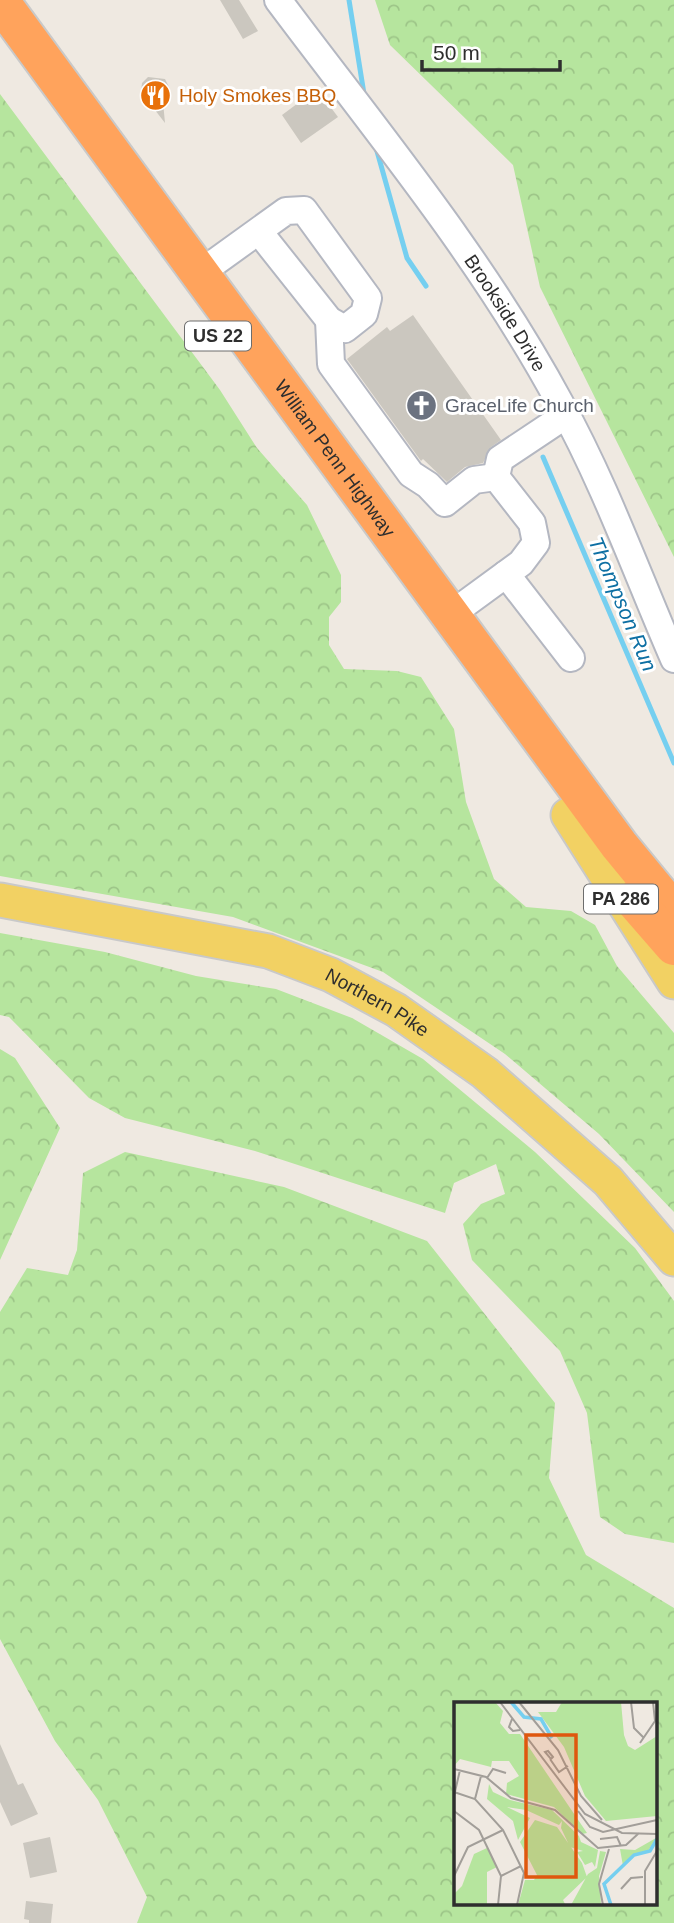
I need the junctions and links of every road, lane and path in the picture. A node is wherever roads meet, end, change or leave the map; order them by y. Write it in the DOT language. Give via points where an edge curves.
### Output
graph roads {
  1 [pos="278,0"];
  2 [pos="0,1"];
  3 [pos="0,39"];
  4 [pos="260,233"];
  5 [pos="200,273"];
  6 [pos="329,320"];
  7 [pos="566,415"];
  8 [pos="496,477"];
  9 [pos="506,574"];
  10 [pos="450,615"];
  11 [pos="571,658"];
  12 [pos="674,659"];
  13 [pos="568,815"];
  14 [pos="0,900"];
  15 [pos="674,912"];
  16 [pos="674,946"];
  17 [pos="674,982"];
  18 [pos="674,1259"];
  1 -- 7 [label="street, Brookside Drive" via="431,200 535,358"];
  2 -- 5 [label="highway, William Penn Highway / US 22"];
  3 -- 13 [label="highway, William Penn Highway / US 22"];
  4 -- 5 [label="street"];
  4 -- 6 [label="street"];
  4 -- 6 [label="street" via="286,211 304,210 368,298 364,314 345,329"];
  5 -- 10 [label="highway, William Penn Highway / US 22"];
  6 -- 8 [label="street" via="331,364 411,474 445,503 474,480"];
  7 -- 8 [label="street" via="500,459"];
  7 -- 12 [label="street, Brookside Drive"];
  8 -- 9 [label="street" via="532,523 536,543"];
  9 -- 10 [label="street"];
  9 -- 11 [label="street"];
  10 -- 15 [label="highway, William Penn Highway / US 22" via="619,845"];
  13 -- 16 [label="highway, William Penn Highway / US 22"];
  13 -- 17 [label="main road, PA 286"];
  14 -- 18 [label="main road, Northern Pike" via="268,951 331,975 396,1010 485,1073 608,1181"];
}
